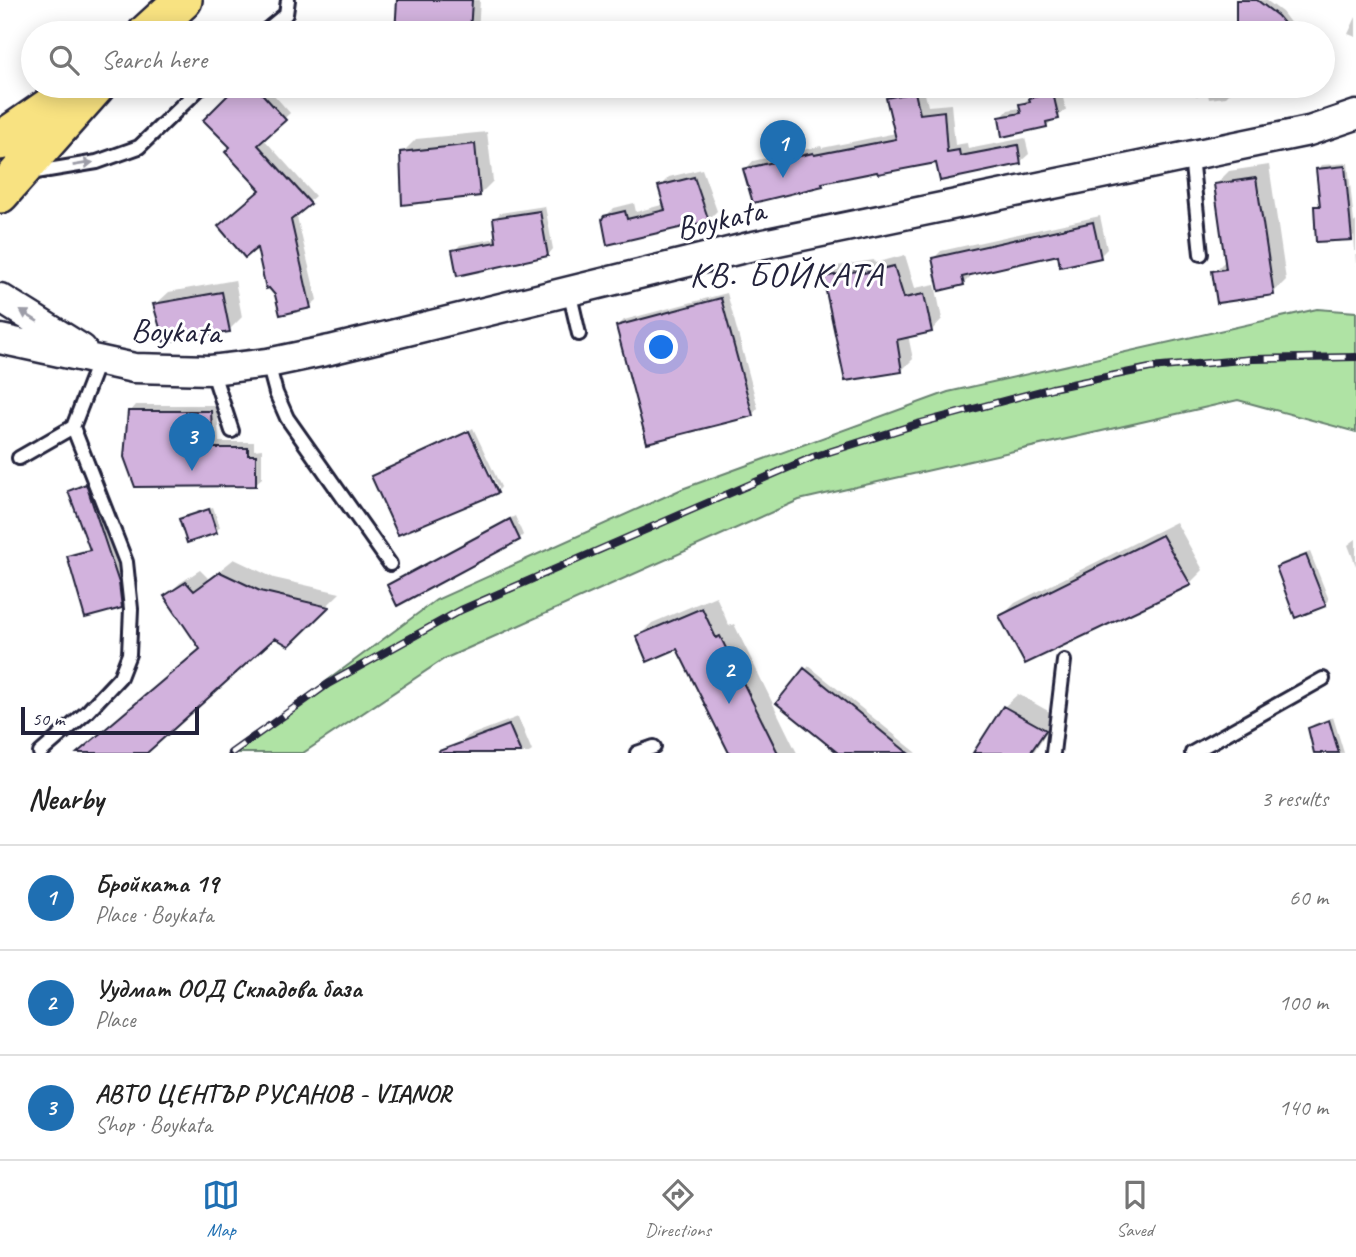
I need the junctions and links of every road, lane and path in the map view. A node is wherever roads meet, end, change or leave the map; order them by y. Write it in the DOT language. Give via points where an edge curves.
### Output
graph roads {
  1 [pos="183,0"];
  2 [pos="288,0"];
  3 [pos="160,21"];
  4 [pos="278,21"];
  5 [pos="63,98"];
  6 [pos="85,98"];
  7 [pos="190,98"];
  8 [pos="1356,115"];
  9 [pos="0,141"];
  10 [pos="1191,156"];
  11 [pos="8,184"];
  12 [pos="1201,254"];
  13 [pos="569,291"];
  14 [pos="0,298"];
  15 [pos="579,334"];
  16 [pos="0,339"];
  17 [pos="99,359"];
  18 [pos="268,362"];
  19 [pos="211,370"];
  20 [pos="73,427"];
  21 [pos="232,431"];
  22 [pos="19,458"];
  23 [pos="390,564"];
  24 [pos="1064,661"];
  25 [pos="1323,679"];
  26 [pos="654,747"];
  27 [pos="40,753"];
  28 [pos="637,753"];
  29 [pos="1053,753"];
  30 [pos="1192,753"];
  1 -- 3 [label="main road"];
  2 -- 4 [label="lane" via="286,14"];
  5 -- 9 [label="main road"];
  6 -- 11 [label="main road"];
  11 -- 7 [label="lane, one-way" via="139,147"];
  8 -- 10 [label="street, Boykata" via="1309,131"];
  10 -- 12 [label="lane"];
  10 -- 13 [label="street, Boykata" via="748,247"];
  13 -- 15 [label="lane"];
  13 -- 18 [label="street, Boykata"];
  17 -- 14 [label="street, Boykata, one-way"];
  16 -- 17 [label="street, Boykata"];
  17 -- 19 [label="street, Boykata" via="134,368"];
  17 -- 20 [label="lane"];
  18 -- 19 [label="street, Boykata"];
  18 -- 23 [label="lane" via="287,418"];
  19 -- 21 [label="lane"];
  20 -- 22 [label="lane"];
  20 -- 27 [label="lane" via="126,562 129,654 120,677"];
  24 -- 29 [label="lane"];
  25 -- 30 [label="lane"];
  26 -- 28 [label="lane"];
}
